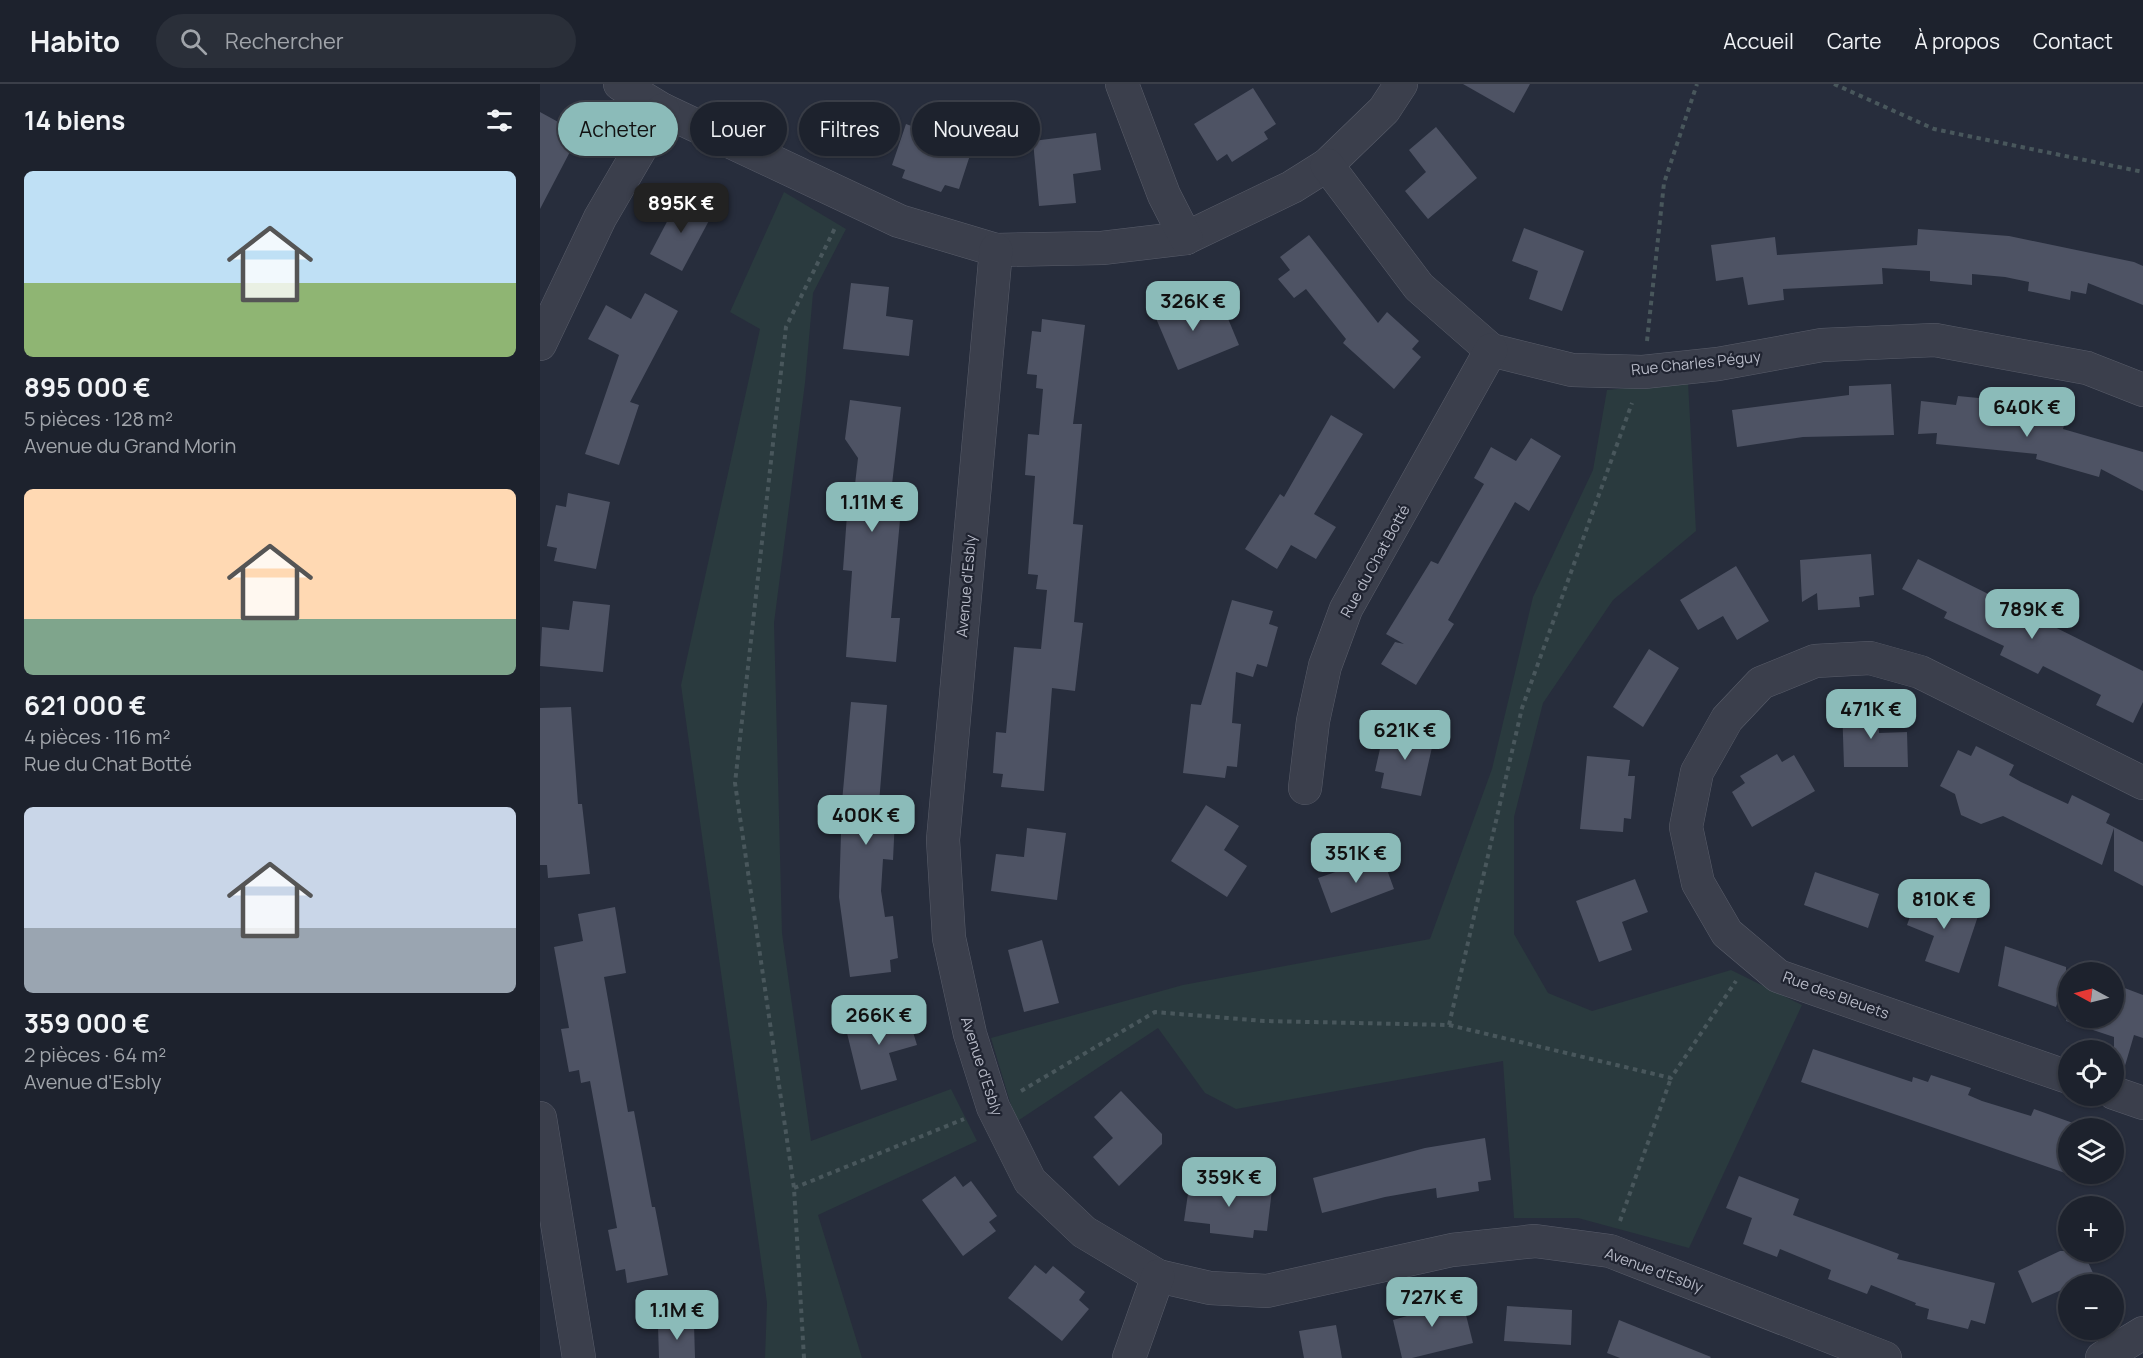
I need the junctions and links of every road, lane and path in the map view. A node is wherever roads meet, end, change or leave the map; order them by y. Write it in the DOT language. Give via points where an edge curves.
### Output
graph roads {
  1 [pos="620,84"];
  2 [pos="1122,84"];
  3 [pos="1401,84"];
  4 [pos="1697,84"];
  5 [pos="1834,84"];
  6 [pos="650,102"];
  7 [pos="678,117"];
  8 [pos="636,156"];
  9 [pos="1327,165"];
  10 [pos="2143,172"];
  11 [pos="849,198"];
  12 [pos="1186,238"];
  13 [pos="996,250"];
  14 [pos="540,344"];
  15 [pos="1491,350"];
  16 [pos="1643,372"];
  17 [pos="2143,390"];
  18 [pos="2143,783"];
  19 [pos="1305,788"];
  20 [pos="1754,955"];
  21 [pos="1449,1025"];
  22 [pos="2058,1074"];
  23 [pos="1671,1078"];
  24 [pos="2124,1096"];
  25 [pos="2143,1103"];
  26 [pos="993,1107"];
  27 [pos="540,1118"];
  28 [pos="794,1188"];
  29 [pos="547,1206"];
  30 [pos="1610,1251"];
  31 [pos="1158,1276"];
  32 [pos="2143,1332"];
  33 [pos="579,1358"];
  34 [pos="804,1358"];
  35 [pos="1129,1358"];
  36 [pos="1885,1358"];
  37 [pos="2103,1358"];
  1 -- 6 [label="street"];
  2 -- 12 [label="street" via="1164,195"];
  3 -- 9 [label="street" via="1383,110"];
  4 -- 16 [label="path" via="1664,183"];
  5 -- 10 [label="path" via="1934,129"];
  7 -- 11 [label="street"];
  8 -- 14 [label="street" via="600,218"];
  9 -- 12 [label="street" via="1292,187"];
  9 -- 15 [label="street, Rue Charles Péguy" via="1419,287"];
  11 -- 13 [label="street" via="899,220"];
  11 -- 28 [label="path" via="786,327 735,783"];
  12 -- 13 [label="street" via="1102,248"];
  13 -- 26 [label="street, Avenue d'Esbly" via="943,840 949,938 970,1034"];
  15 -- 16 [label="street, Rue Charles Péguy" via="1572,370"];
  15 -- 19 [label="street, Rue du Chat Botté" via="1346,609 1325,666"];
  16 -- 17 [label="street, Rue Charles Péguy" via="1718,364 1822,345 1935,339 2087,368"];
  16 -- 21 [label="path" via="1522,708"];
  18 -- 20 [label="street, Rue des Bleuets" via="1920,672 1870,658 1815,661 1761,683 1727,719 1697,772 1686,827 1698,883 1727,933"];
  20 -- 22 [label="street, Rue des Bleuets" via="1778,976"];
  20 -- 23 [label="path"];
  21 -- 23 [label="path"];
  21 -- 26 [label="path" via="1264,1021 1155,1011"];
  23 -- 30 [label="path"];
  24 -- 25 [label="street"];
  26 -- 28 [label="path"];
  26 -- 31 [label="street, Avenue d'Esbly" via="1030,1181 1084,1232"];
  27 -- 29 [label="street"];
  28 -- 34 [label="path"];
  29 -- 33 [label="street"];
  30 -- 31 [label="street, Avenue d'Esbly" via="1536,1241 1452,1250 1268,1291 1210,1288"];
  30 -- 36 [label="street, Avenue d'Esbly"];
  31 -- 35 [label="street"];
  32 -- 37 [label="street"];
}
